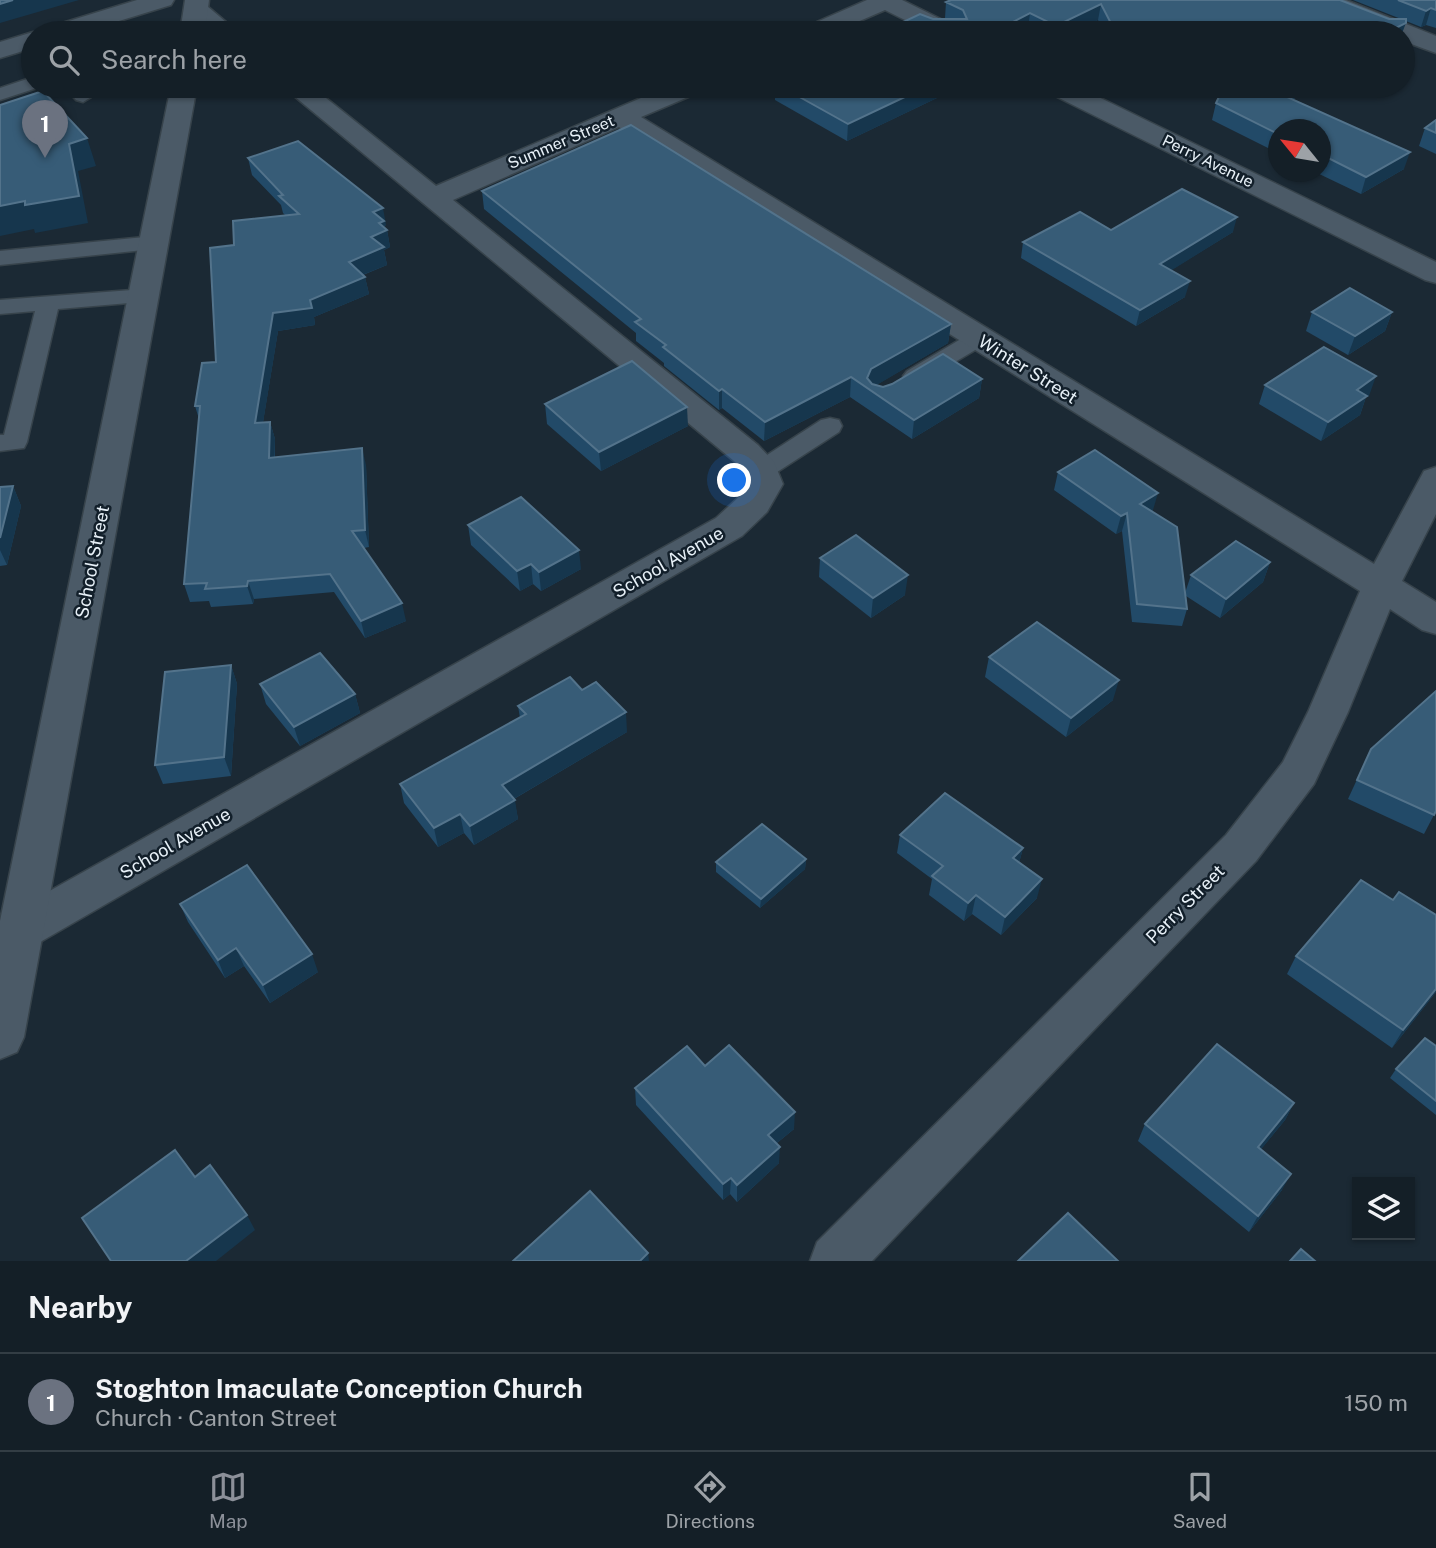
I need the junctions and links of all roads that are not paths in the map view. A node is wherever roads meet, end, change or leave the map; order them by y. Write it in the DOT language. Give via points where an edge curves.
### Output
graph roads {
  1 [pos="162,0"];
  2 [pos="1324,0"];
  3 [pos="887,1"];
  4 [pos="94,21"];
  5 [pos="840,21"];
  6 [pos="926,21"];
  7 [pos="1376,21"];
  8 [pos="1415,37"];
  9 [pos="21,44"];
  10 [pos="1436,45"];
  11 [pos="0,50"];
  12 [pos="21,87"];
  13 [pos="0,94"];
  14 [pos="182,98"];
  15 [pos="310,98"];
  16 [pos="663,98"];
  17 [pos="1080,98"];
  18 [pos="620,116"];
  19 [pos="432,198"];
  20 [pos="155,243"];
  21 [pos="0,258"];
  22 [pos="1436,274"];
  23 [pos="145,296"];
  24 [pos="48,304"];
  25 [pos="0,307"];
  26 [pos="979,338"];
  27 [pos="891,390"];
  28 [pos="830,426"];
  29 [pos="0,443"];
  30 [pos="762,470"];
  31 [pos="1436,479"];
  32 [pos="1380,587"];
  33 [pos="1436,620"];
  34 [pos="19,931"];
  35 [pos="0,1037"];
  36 [pos="836,1261"];
  1 -- 4 [label="street"];
  2 -- 7 [label="street"];
  3 -- 5 [label="street"];
  3 -- 6 [label="street"];
  8 -- 10 [label="street"];
  9 -- 11 [label="street"];
  12 -- 13 [label="lane"];
  14 -- 20 [label="street, School Street"];
  15 -- 19 [label="street"];
  16 -- 18 [label="street, Summer Street"];
  17 -- 22 [label="street, Perry Avenue"];
  18 -- 19 [label="street, Summer Street"];
  18 -- 26 [label="street, Winter Street"];
  19 -- 30 [label="street"];
  20 -- 21 [label="lane"];
  20 -- 23 [label="street, School Street"];
  23 -- 24 [label="lane"];
  23 -- 34 [label="street, School Street"];
  24 -- 25 [label="lane"];
  24 -- 29 [label="lane" via="15,442"];
  26 -- 27 [label="lane"];
  26 -- 32 [label="street, Winter Street"];
  28 -- 30 [label="lane"];
  30 -- 34 [label="street, School Avenue" via="765,484 754,503 729,527"];
  31 -- 32 [label="street, Perry Street"];
  32 -- 33 [label="street, Winter Street"];
  32 -- 36 [label="street, Perry Street" via="1299,772 1241,848"];
  34 -- 35 [label="street, School Street"];
}
